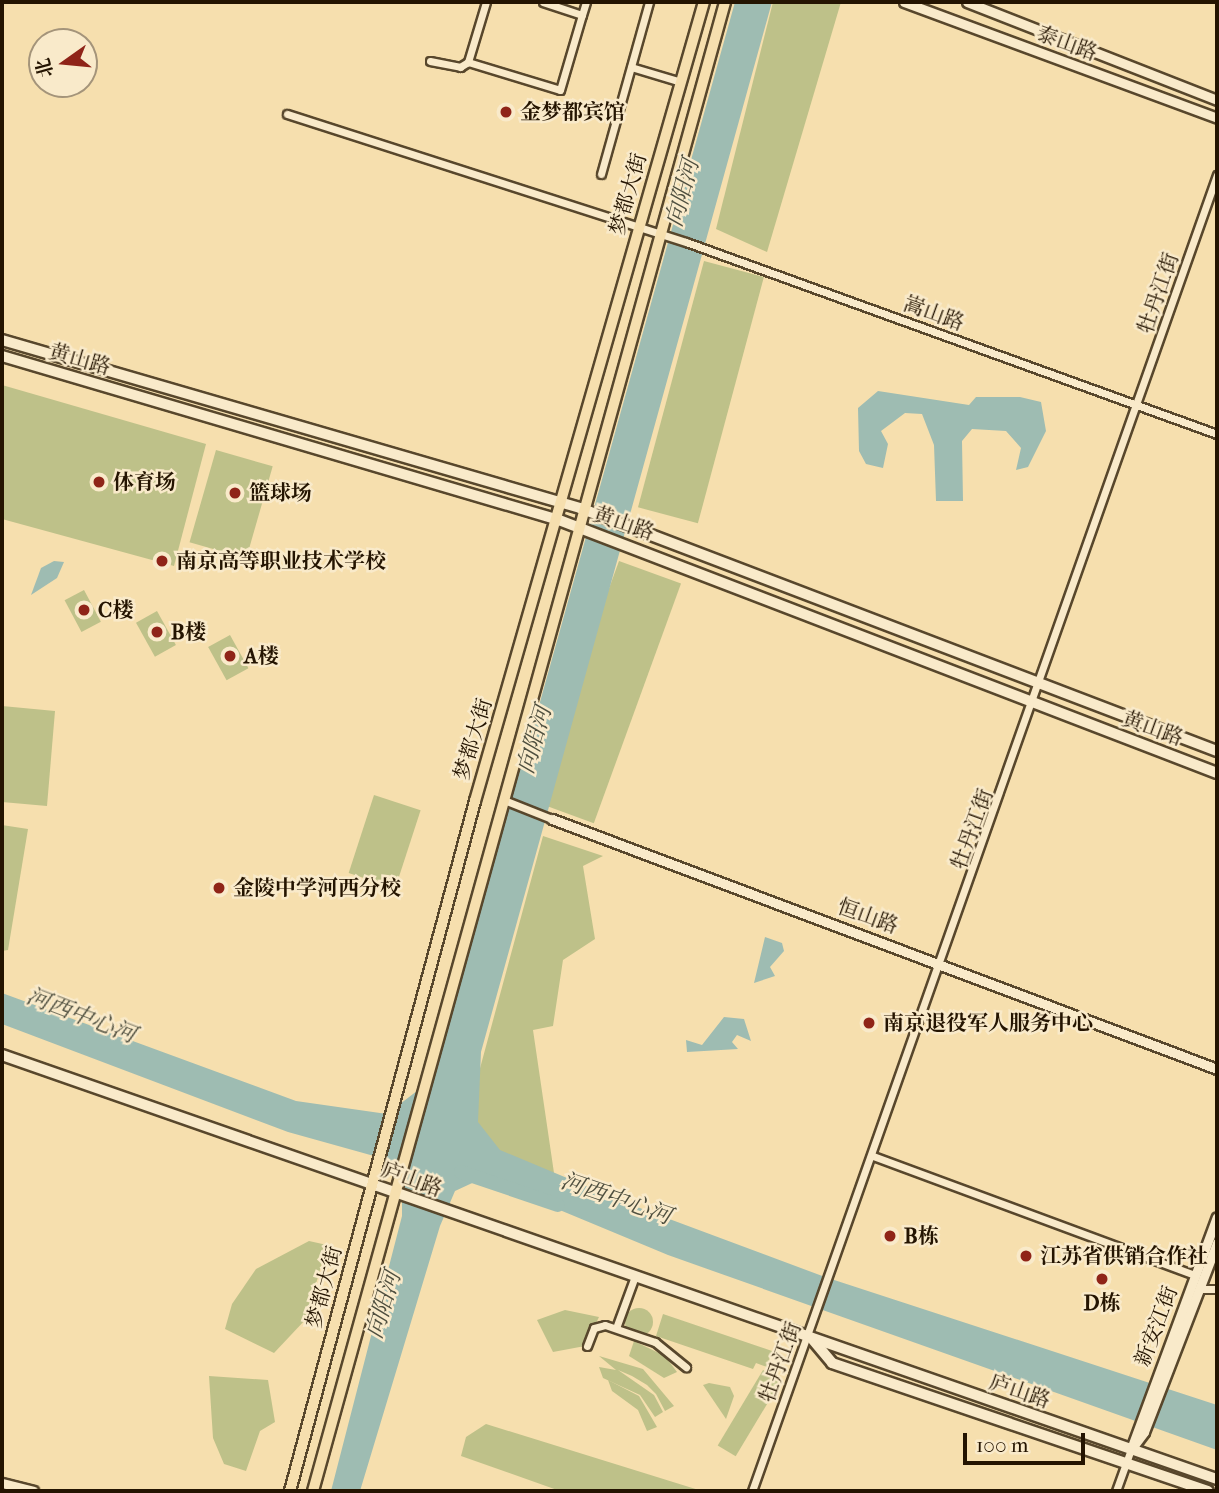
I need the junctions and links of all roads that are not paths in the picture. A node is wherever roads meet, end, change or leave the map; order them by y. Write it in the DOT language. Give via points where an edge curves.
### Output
graph roads {
  1 [pos="486,2"];
  2 [pos="543,2"];
  3 [pos="586,2"];
  4 [pos="649,2"];
  5 [pos="704,2"];
  6 [pos="725,2"];
  7 [pos="904,2"];
  8 [pos="967,2"];
  9 [pos="582,15"];
  10 [pos="430,61"];
  11 [pos="468,62"];
  12 [pos="631,67"];
  13 [pos="681,82"];
  14 [pos="1217,100"];
  15 [pos="287,114"];
  16 [pos="1217,118"];
  17 [pos="601,174"];
  18 [pos="1217,175"];
  19 [pos="639,228"];
  20 [pos="657,233"];
  21 [pos="2,340"];
  22 [pos="2,356"];
  23 [pos="1139,404"];
  24 [pos="1217,434"];
  25 [pos="564,503"];
  26 [pos="580,508"];
  27 [pos="559,520"];
  28 [pos="576,527"];
  29 [pos="1042,686"];
  30 [pos="1035,705"];
  31 [pos="1217,751"];
  32 [pos="1217,773"];
  33 [pos="504,800"];
  34 [pos="552,819"];
  35 [pos="943,962"];
  36 [pos="2,1055"];
  37 [pos="1217,1069"];
  38 [pos="873,1156"];
  39 [pos="373,1179"];
  40 [pos="397,1188"];
  41 [pos="1217,1217"];
  42 [pos="1217,1243"];
  43 [pos="1195,1275"];
  44 [pos="635,1276"];
  45 [pos="1199,1289"];
  46 [pos="1217,1289"];
  47 [pos="616,1328"];
  48 [pos="809,1336"];
  49 [pos="587,1346"];
  50 [pos="686,1367"];
  51 [pos="1161,1375"];
  52 [pos="1131,1450"];
  53 [pos="1127,1462"];
  54 [pos="1217,1479"];
  55 [pos="2,1483"];
  56 [pos="33,1491"];
  57 [pos="290,1491"];
  58 [pos="313,1491"];
  59 [pos="752,1491"];
  60 [pos="1116,1491"];
  61 [pos="1208,1491"];
  1 -- 11 [label="street"];
  2 -- 9 [label="street"];
  3 -- 9 [label="street"];
  4 -- 12 [label="street"];
  5 -- 13 [label="main road, 梦都大街"];
  6 -- 20 [label="main road, 梦都大街"];
  7 -- 16 [label="street, 泰山路"];
  8 -- 14 [label="street, 泰山路"];
  9 -- 11 [label="street" via="560,90"];
  10 -- 11 [label="street" via="460,67"];
  12 -- 13 [label="street"];
  12 -- 17 [label="street"];
  13 -- 19 [label="main road, 梦都大街"];
  15 -- 19 [label="street, 嵩山路"];
  18 -- 23 [label="street, 牡丹江街"];
  19 -- 20 [label="street, 嵩山路"];
  19 -- 25 [label="main road, 梦都大街"];
  20 -- 23 [label="street, 嵩山路"];
  20 -- 26 [label="main road, 梦都大街"];
  21 -- 25 [label="main road, 黄山路"];
  22 -- 27 [label="main road, 黄山路"];
  23 -- 24 [label="street, 嵩山路"];
  23 -- 29 [label="street, 牡丹江街"];
  25 -- 26 [label="main road, 黄山路"];
  25 -- 27 [label="main road, 梦都大街"];
  26 -- 28 [label="main road, 梦都大街"];
  26 -- 29 [label="main road, 黄山路"];
  27 -- 28 [label="main road, 黄山路"];
  27 -- 39 [label="main road, 梦都大街"];
  28 -- 30 [label="main road, 黄山路"];
  28 -- 33 [label="main road, 梦都大街"];
  29 -- 30 [label="street, 牡丹江街"];
  29 -- 31 [label="main road, 黄山路"];
  30 -- 32 [label="main road, 黄山路"];
  30 -- 35 [label="street, 牡丹江街"];
  33 -- 34 [label="street, 恒山路"];
  33 -- 40 [label="main road, 梦都大街"];
  34 -- 35 [label="street, 恒山路"];
  35 -- 37 [label="street, 恒山路"];
  35 -- 38 [label="street, 牡丹江街"];
  36 -- 39 [label="main road, 庐山路"];
  38 -- 43 [label="street"];
  38 -- 48 [label="street, 牡丹江街"];
  39 -- 40 [label="main road, 庐山路"];
  39 -- 57 [label="main road, 梦都大街"];
  40 -- 44 [label="main road, 庐山路" via="410,1199"];
  40 -- 58 [label="main road, 梦都大街"];
  41 -- 43 [label="street, 新安江街"];
  42 -- 45 [label="street, 新安江街"];
  43 -- 51 [label="street, 新安江街"];
  44 -- 47 [label="street"];
  44 -- 48 [label="main road, 庐山路"];
  45 -- 46 [label="street"];
  45 -- 51 [label="street, 新安江街"];
  47 -- 49 [label="street" via="594,1328"];
  47 -- 50 [label="street" via="655,1342"];
  48 -- 52 [label="main road, 庐山路"];
  48 -- 53 [label="main road, 庐山路" via="832,1363"];
  48 -- 59 [label="street, 牡丹江街"];
  51 -- 52 [label="street, 新安江街"];
  52 -- 53 [label="street, 新安江街"];
  52 -- 54 [label="main road, 庐山路"];
  53 -- 60 [label="street, 新安江街"];
  53 -- 61 [label="main road, 庐山路"];
  55 -- 56 [label="street"];
}
